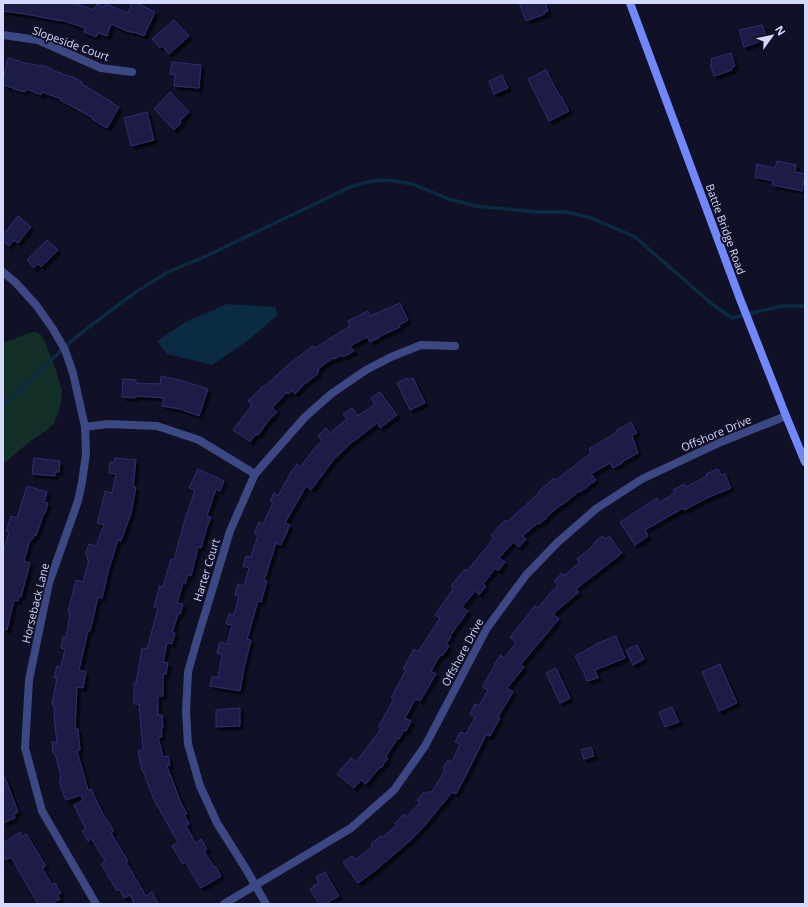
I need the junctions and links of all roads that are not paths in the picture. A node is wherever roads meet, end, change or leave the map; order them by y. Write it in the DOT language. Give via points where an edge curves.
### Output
graph roads {
  1 [pos="630,3"];
  2 [pos="3,34"];
  3 [pos="132,72"];
  4 [pos="3,272"];
  5 [pos="455,346"];
  6 [pos="786,416"];
  7 [pos="85,427"];
  8 [pos="805,462"];
  9 [pos="255,474"];
  10 [pos="255,886"];
  11 [pos="96,904"];
  12 [pos="224,904"];
  13 [pos="266,904"];
  1 -- 6 [label="street, Battle Bridge Road" via="737,292"];
  2 -- 3 [label="street, Slopeside Court" via="38,40 101,68"];
  4 -- 7 [label="street, Horseback Lane" via="36,305 65,350"];
  5 -- 9 [label="street, Harter Court" via="421,345 366,370 331,394 305,417"];
  6 -- 8 [label="street, Battle Bridge Road"];
  6 -- 10 [label="street, Offshore Drive" via="721,442 642,479 597,508 558,542 526,575 487,628 425,746 394,790 351,828"];
  7 -- 9 [label="street" via="108,424 157,426 199,440"];
  7 -- 11 [label="street, Horseback Lane" via="86,454 78,501 49,583 29,680 25,748 42,811"];
  9 -- 10 [label="street, Harter Court" via="230,531 197,640 188,672 186,712 188,744 200,786 217,823"];
  10 -- 12 [label="street, Offshore Drive"];
  10 -- 13 [label="street, Harter Court"];
}
